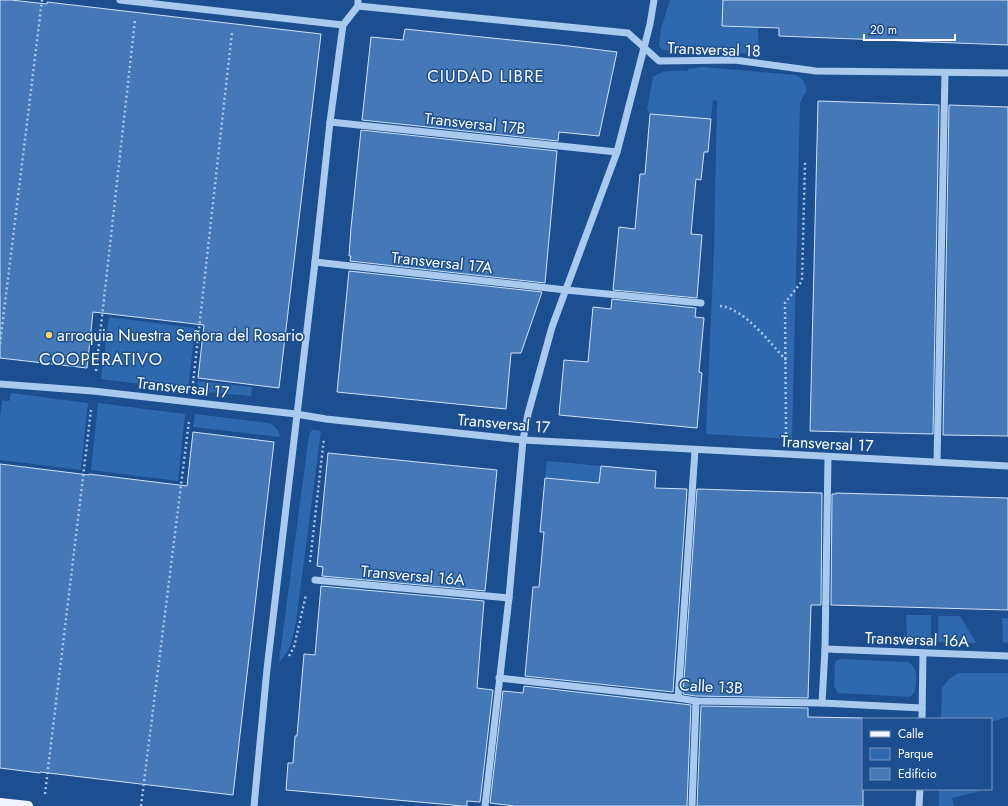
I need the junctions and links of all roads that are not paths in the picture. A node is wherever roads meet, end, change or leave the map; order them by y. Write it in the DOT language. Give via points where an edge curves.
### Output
graph roads {
  1 [pos="120,0"];
  2 [pos="654,0"];
  3 [pos="358,3"];
  4 [pos="343,25"];
  5 [pos="644,48"];
  6 [pos="945,73"];
  7 [pos="1008,73"];
  8 [pos="330,122"];
  9 [pos="617,152"];
  10 [pos="315,262"];
  11 [pos="566,290"];
  12 [pos="700,303"];
  13 [pos="0,384"];
  14 [pos="296,414"];
  15 [pos="523,440"];
  16 [pos="695,450"];
  17 [pos="828,457"];
  18 [pos="937,462"];
  19 [pos="1008,466"];
  20 [pos="311,579"];
  21 [pos="509,598"];
  22 [pos="825,649"];
  23 [pos="923,653"];
  24 [pos="1008,656"];
  25 [pos="499,678"];
  26 [pos="678,698"];
  27 [pos="696,701"];
  28 [pos="822,703"];
  29 [pos="922,708"];
  30 [pos="922,718"];
  31 [pos="920,790"];
  32 [pos="0,803"];
  33 [pos="28,806"];
  34 [pos="254,806"];
  35 [pos="485,806"];
  36 [pos="692,806"];
  37 [pos="919,806"];
  1 -- 4 [label="street"];
  2 -- 5 [label="street"];
  3 -- 4 [label="street"];
  3 -- 5 [label="street, Transversal 18" via="628,33"];
  4 -- 8 [label="street"];
  5 -- 6 [label="street, Transversal 18" via="659,61 735,60 816,72"];
  5 -- 9 [label="street"];
  6 -- 7 [label="street, Transversal 18"];
  6 -- 18 [label="street"];
  8 -- 9 [label="street, Transversal 17B"];
  8 -- 10 [label="street"];
  9 -- 11 [label="street"];
  10 -- 11 [label="street, Transversal 17A"];
  10 -- 14 [label="street"];
  11 -- 12 [label="street"];
  11 -- 15 [label="street" via="552,327"];
  13 -- 14 [label="street, Transversal 17"];
  14 -- 15 [label="street, Transversal 17"];
  14 -- 34 [label="street"];
  15 -- 16 [label="street, Transversal 17"];
  15 -- 21 [label="street"];
  16 -- 17 [label="street, Transversal 17"];
  16 -- 26 [label="street"];
  17 -- 18 [label="street, Transversal 17"];
  17 -- 22 [label="street"];
  18 -- 19 [label="street, Transversal 17"];
  20 -- 21 [label="street, Transversal 16A"];
  21 -- 25 [label="street"];
  22 -- 23 [label="street, Transversal 16A"];
  22 -- 28 [label="street"];
  23 -- 24 [label="street, Transversal 16A"];
  23 -- 29 [label="street"];
  25 -- 26 [label="street, Calle 13B"];
  25 -- 35 [label="street"];
  26 -- 27 [label="street, Calle 13B"];
  27 -- 28 [label="street, Calle 13B"];
  27 -- 36 [label="street"];
  28 -- 29 [label="street, Calle 13B"];
  29 -- 30 [label="street"];
  31 -- 37 [label="street"];
  32 -- 33 [label="main road"];
}
